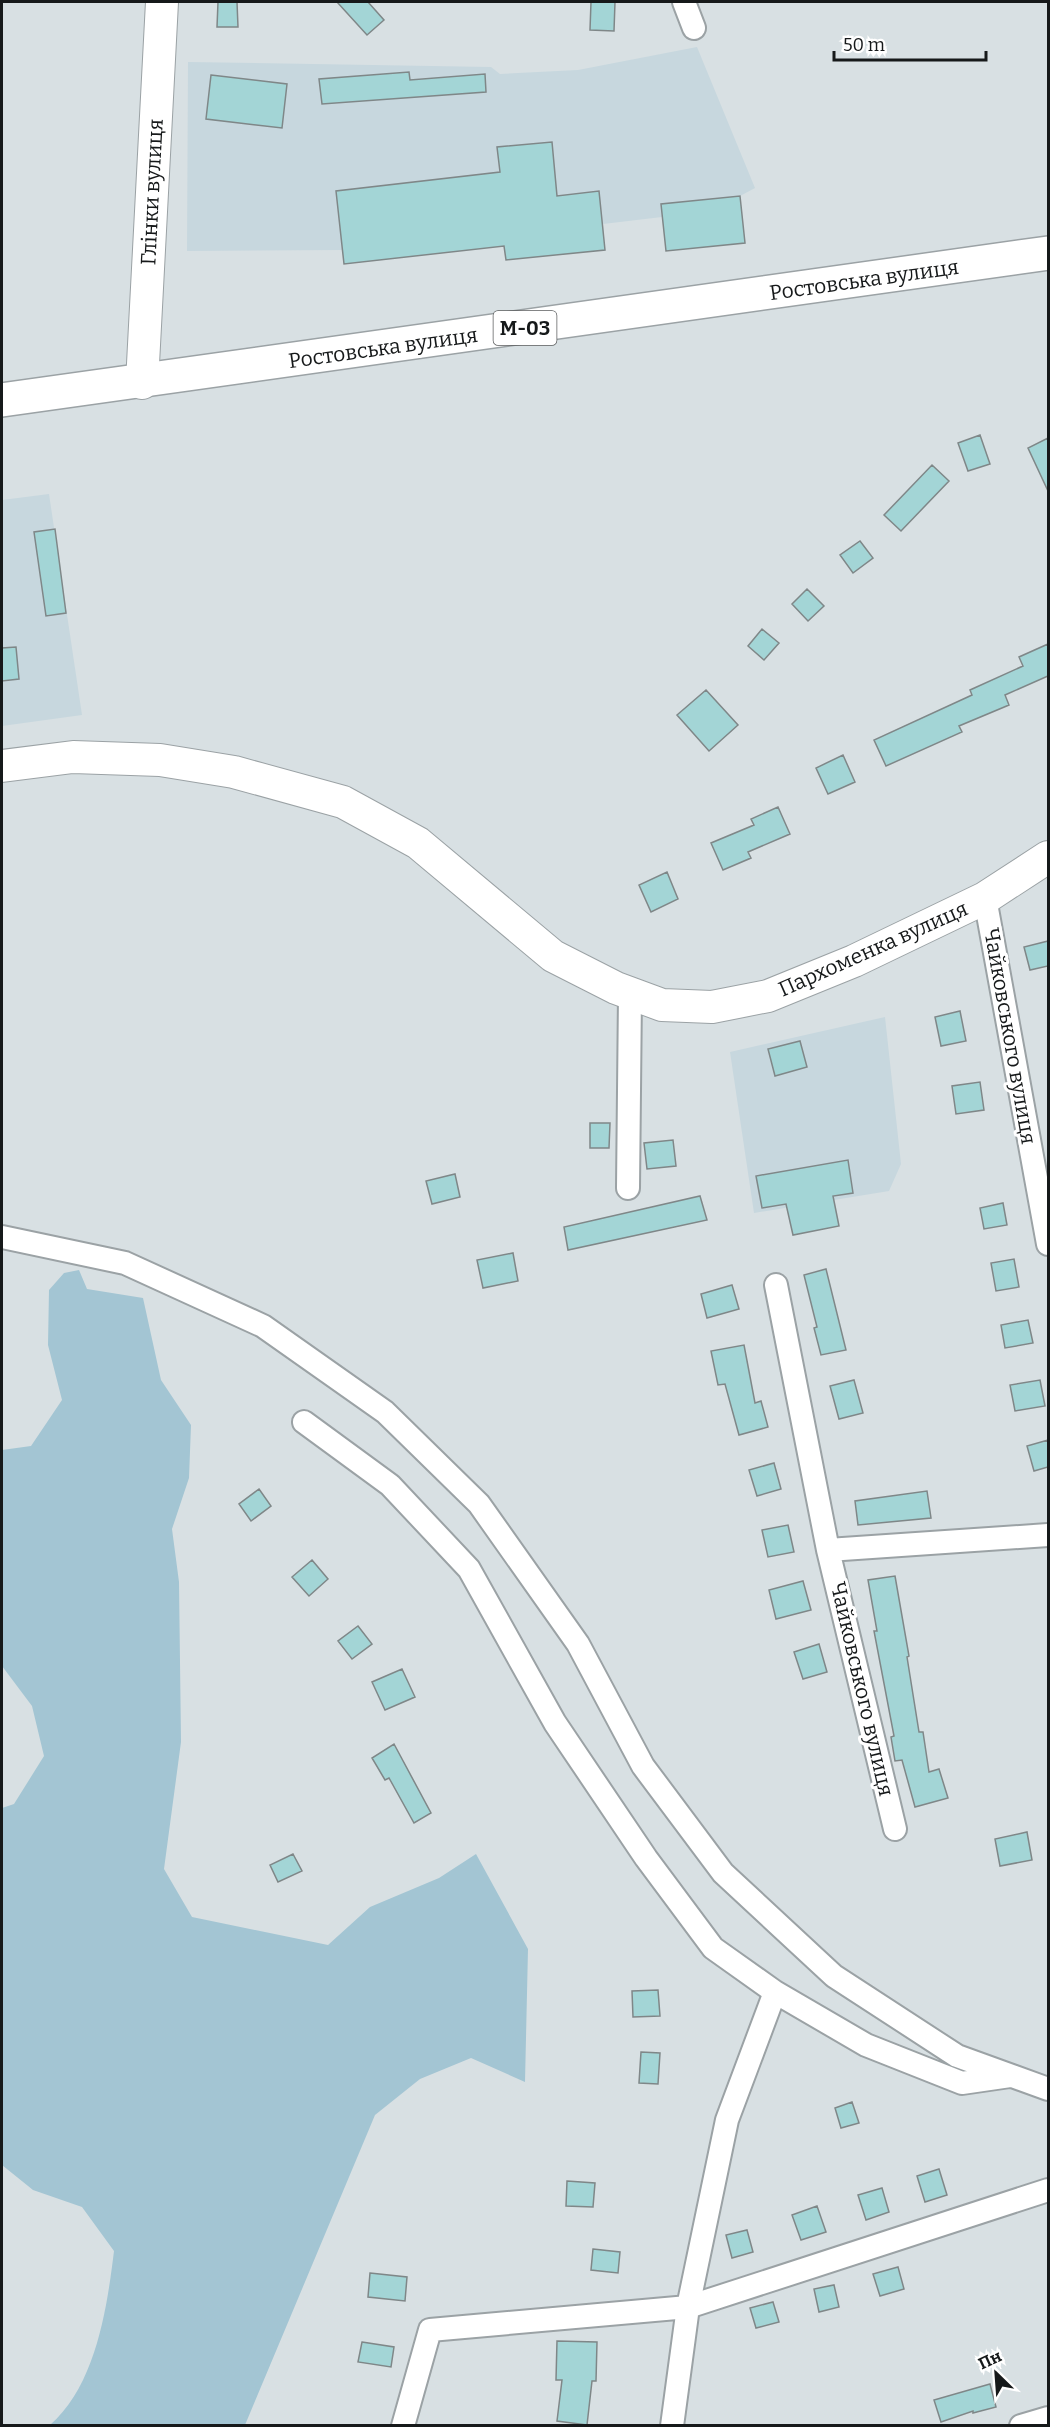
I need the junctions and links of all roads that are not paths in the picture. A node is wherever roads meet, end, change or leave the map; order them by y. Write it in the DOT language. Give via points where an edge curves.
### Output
graph roads {
  1 [pos="162,2"];
  2 [pos="684,2"];
  3 [pos="694,28"];
  4 [pos="1048,253"];
  5 [pos="141,382"];
  6 [pos="2,400"];
  7 [pos="2,766"];
  8 [pos="1048,857"];
  9 [pos="985,898"];
  10 [pos="623,991"];
  11 [pos="628,1188"];
  12 [pos="2,1237"];
  13 [pos="1048,1244"];
  14 [pos="776,1285"];
  15 [pos="304,1422"];
  16 [pos="1048,1535"];
  17 [pos="828,1550"];
  18 [pos="895,1829"];
  19 [pos="775,1992"];
  20 [pos="1012,2076"];
  21 [pos="1048,2089"];
  22 [pos="1048,2190"];
  23 [pos="688,2307"];
  24 [pos="1048,2418"];
  25 [pos="403,2426"];
  26 [pos="672,2426"];
  27 [pos="1020,2426"];
  1 -- 5 [label="main road, Глінки вулиця"];
  2 -- 3 [label="street"];
  4 -- 5 [label="highway, Ростовська вулиця / М-03"];
  5 -- 6 [label="highway, Ростовська вулиця / М-03"];
  7 -- 10 [label="main road, Пархоменка вулиця" via="73,757 160,760 234,772 343,802 418,843 553,956"];
  8 -- 9 [label="main road, Пархоменка вулиця"];
  9 -- 10 [label="main road, Пархоменка вулиця" via="854,961 768,996 712,1007 662,1005"];
  9 -- 13 [label="street, Чайковського вулиця"];
  10 -- 11 [label="street"];
  12 -- 20 [label="street" via="125,1263 263,1326 385,1412 479,1504 578,1644 643,1766 723,1873 834,1976 957,2056"];
  14 -- 17 [label="street, Чайковського вулиця"];
  15 -- 19 [label="street" via="390,1485 469,1569 555,1724 646,1858 713,1948"];
  16 -- 17 [label="street, Чайковського вулиця"];
  17 -- 18 [label="street, Чайковського вулиця"];
  19 -- 20 [label="street" via="866,2045 963,2083"];
  19 -- 23 [label="street" via="727,2120"];
  20 -- 21 [label="street"];
  22 -- 23 [label="street"];
  23 -- 25 [label="street" via="430,2330"];
  23 -- 26 [label="street"];
  24 -- 27 [label="street"];
}
